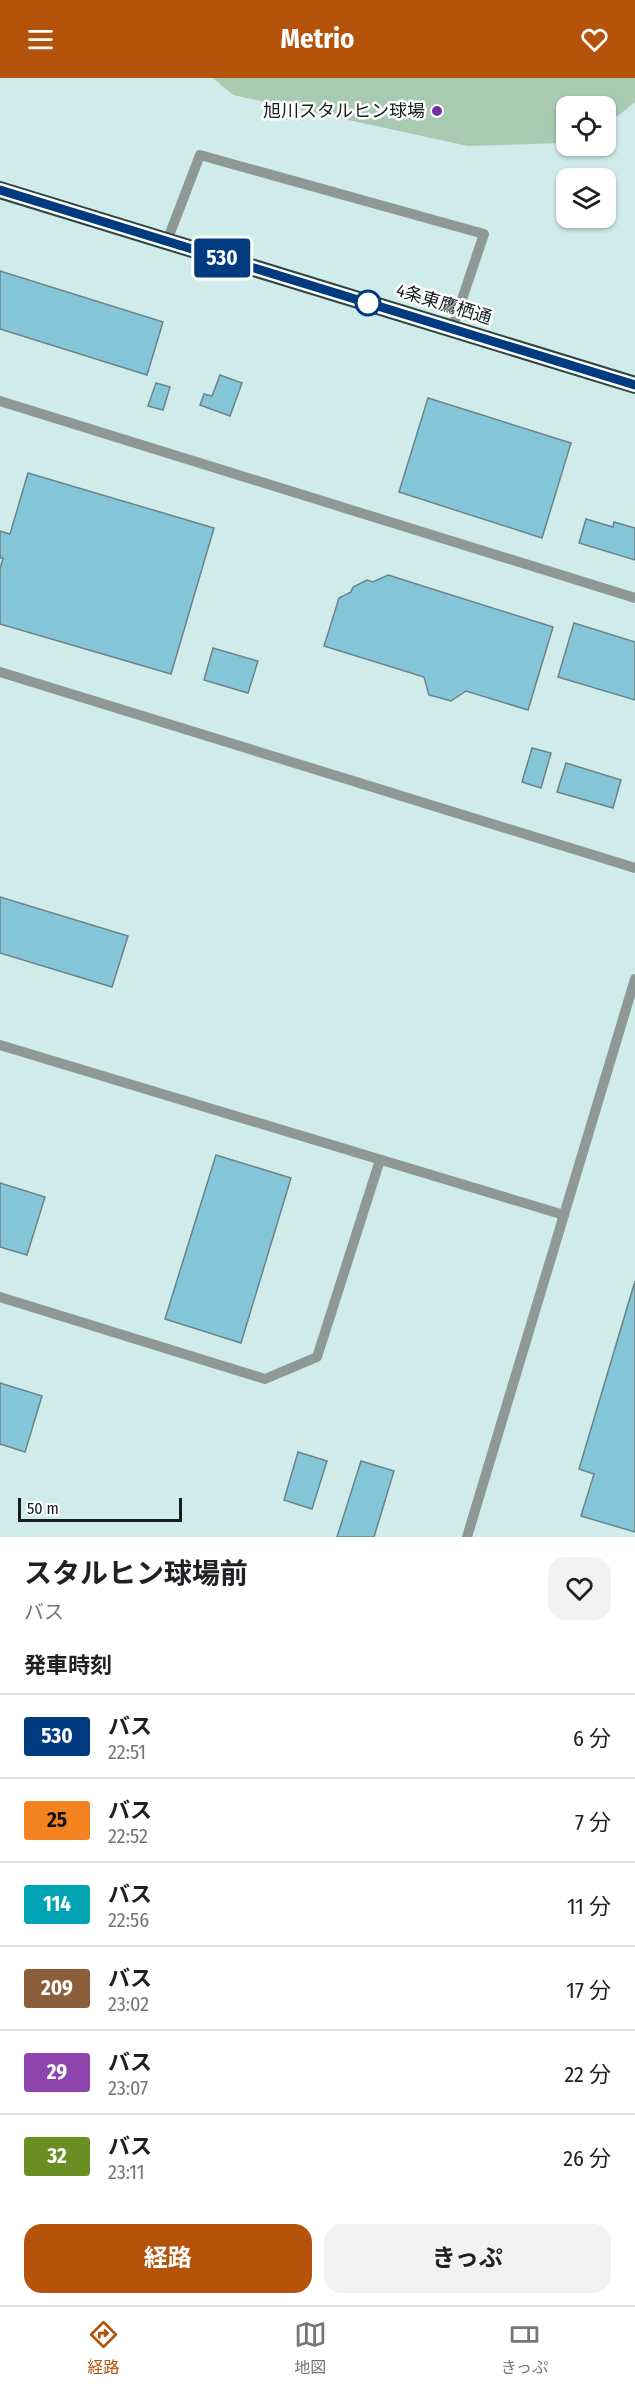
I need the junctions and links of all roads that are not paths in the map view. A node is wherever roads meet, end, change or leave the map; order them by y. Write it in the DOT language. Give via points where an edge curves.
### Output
graph roads {
  1 [pos="0,190"];
  2 [pos="167,241"];
  3 [pos="452,328"];
  4 [pos="635,385"];
  5 [pos="0,401"];
  6 [pos="635,598"];
  7 [pos="0,672"];
  8 [pos="635,868"];
  9 [pos="635,979"];
  10 [pos="0,1045"];
  11 [pos="380,1160"];
  12 [pos="564,1215"];
  13 [pos="0,1297"];
  14 [pos="467,1537"];
  1 -- 2 [label="highway, 4条東鷹栖通"];
  2 -- 3 [label="highway, 4条東鷹栖通"];
  2 -- 3 [label="lane" via="200,155 484,234"];
  3 -- 4 [label="highway, 4条東鷹栖通"];
  5 -- 6 [label="lane"];
  7 -- 8 [label="lane"];
  9 -- 12 [label="lane"];
  10 -- 11 [label="lane"];
  11 -- 12 [label="lane"];
  11 -- 13 [label="lane" via="317,1357 265,1379"];
  12 -- 14 [label="lane"];
}
